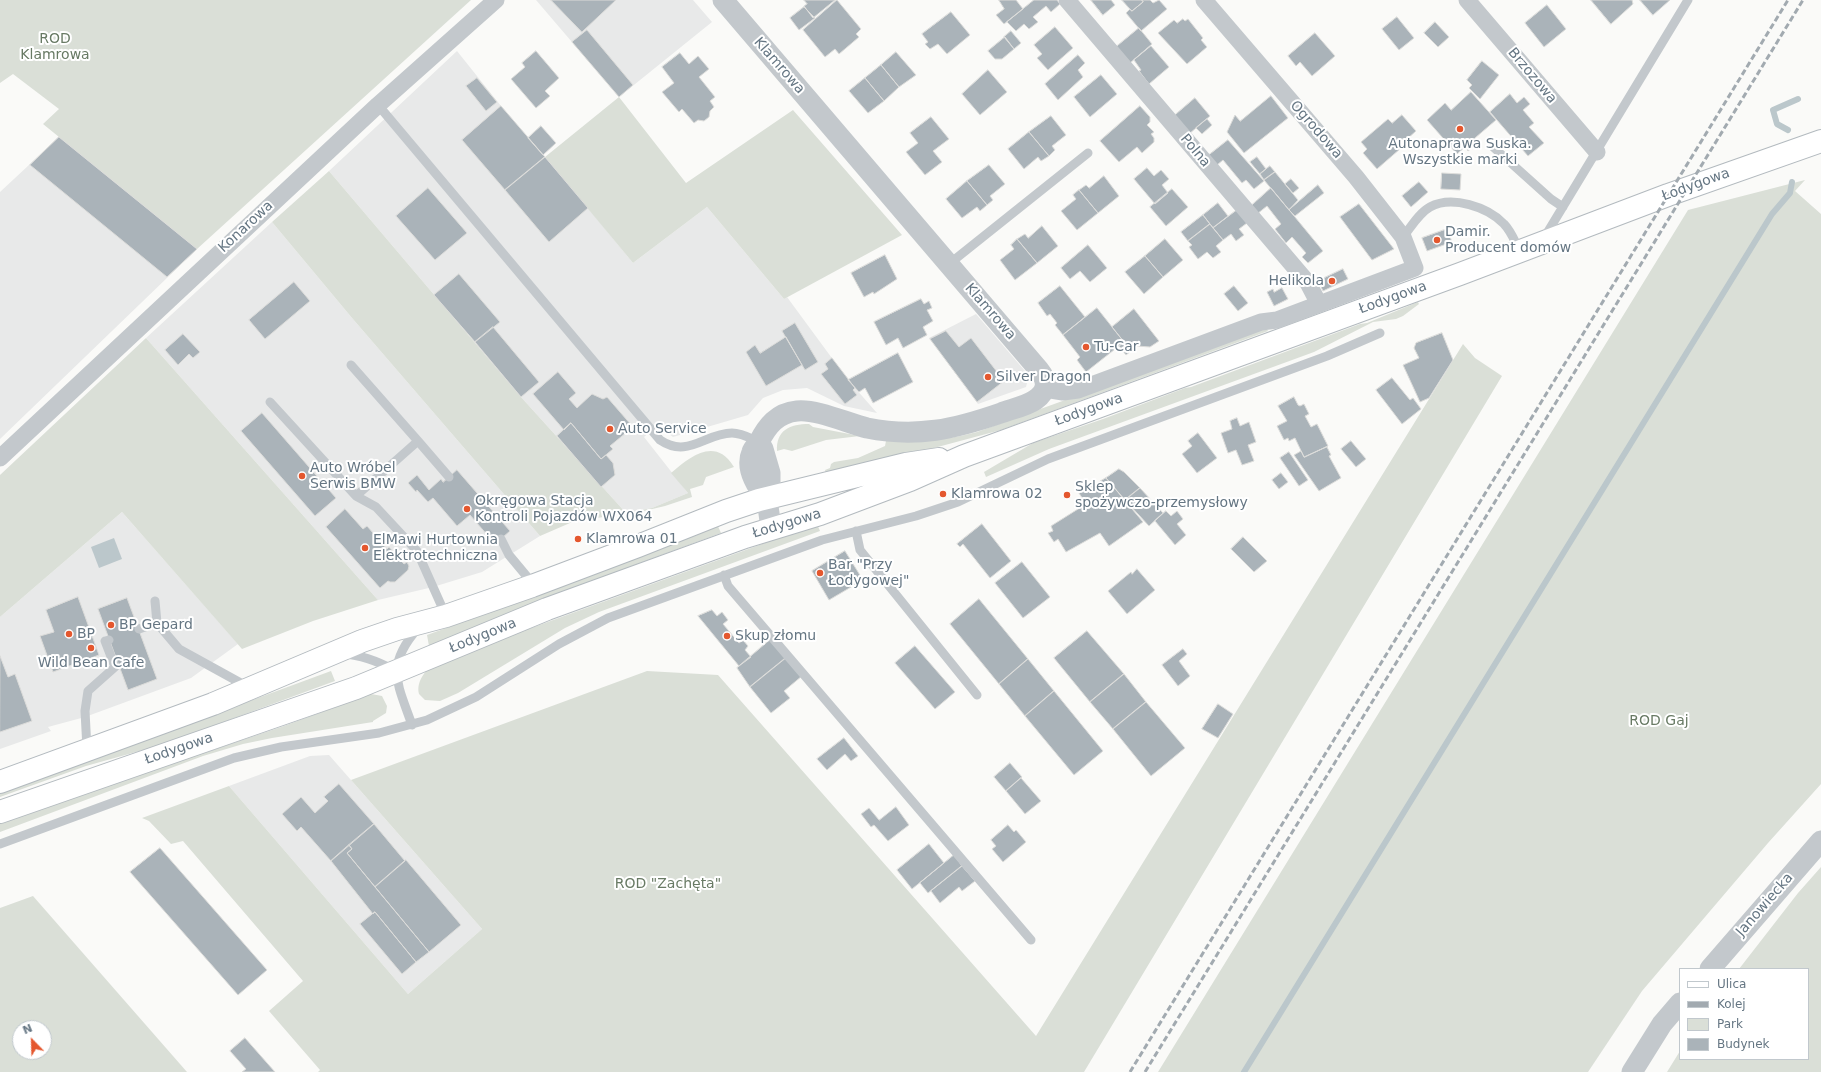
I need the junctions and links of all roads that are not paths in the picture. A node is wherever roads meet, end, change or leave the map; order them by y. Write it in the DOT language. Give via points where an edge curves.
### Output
graph roads {
  1 [pos="496,0"];
  2 [pos="723,0"];
  3 [pos="1067,0"];
  4 [pos="1204,0"];
  5 [pos="1467,0"];
  6 [pos="1688,0"];
  7 [pos="378,105"];
  8 [pos="1821,141"];
  9 [pos="1492,146"];
  10 [pos="1597,152"];
  11 [pos="1088,153"];
  12 [pos="1563,207"];
  13 [pos="1403,237"];
  14 [pos="1541,243"];
  15 [pos="1520,251"];
  16 [pos="949,264"];
  17 [pos="1319,304"];
  18 [pos="1380,333"];
  19 [pos="351,365"];
  20 [pos="1045,389"];
  21 [pos="270,402"];
  22 [pos="418,441"];
  23 [pos="759,442"];
  24 [pos="964,456"];
  25 [pos="0,458"];
  26 [pos="449,477"];
  27 [pos="356,496"];
  28 [pos="767,499"];
  29 [pos="771,528"];
  30 [pos="856,531"];
  31 [pos="501,539"];
  32 [pos="724,575"];
  33 [pos="532,586"];
  34 [pos="155,601"];
  35 [pos="446,616"];
  36 [pos="423,622"];
  37 [pos="157,623"];
  38 [pos="139,629"];
  39 [pos="109,640"];
  40 [pos="330,654"];
  41 [pos="396,671"];
  42 [pos="251,689"];
  43 [pos="977,695"];
  44 [pos="412,725"];
  45 [pos="87,749"];
  46 [pos="0,782"];
  47 [pos="0,812"];
  48 [pos="1821,841"];
  49 [pos="0,844"];
  50 [pos="1031,940"];
  51 [pos="1711,968"];
  52 [pos="1679,1004"];
  53 [pos="1632,1072"];
  1 -- 7 [label="street, Konarowa"];
  2 -- 16 [label="street, Klamrowa"];
  3 -- 17 [label="street, Polna" via="1308,283"];
  4 -- 13 [label="street, Ogrodowa" via="1356,177"];
  5 -- 10 [label="street, Brzozowa"];
  6 -- 10 [label="lane"];
  7 -- 23 [label="lane" via="656,437 669,446 679,448 732,433 742,434"];
  7 -- 25 [label="street, Konarowa"];
  8 -- 14 [label="main road, Łodygowa"];
  9 -- 12 [label="lane"];
  10 -- 12 [label="lane"];
  11 -- 16 [label="lane"];
  12 -- 14 [label="lane"];
  13 -- 15 [label="lane" via="1429,208 1442,202 1461,203 1493,214 1505,225"];
  13 -- 17 [label="street, Ogrodowa" via="1415,268"];
  14 -- 15 [label="main road, Łodygowa"];
  15 -- 24 [label="main road, Łodygowa"];
  16 -- 20 [label="street, Klamrowa" via="1039,370 1045,378"];
  17 -- 20 [label="street" via="1277,320 1261,322 1078,390 1063,392"];
  18 -- 30 [label="lane" via="1327,356 1048,459 958,502"];
  19 -- 22 [label="lane"];
  20 -- 23 [label="street" via="1039,398 1032,402 944,430 887,431 796,411 777,418 767,427"];
  21 -- 27 [label="lane"];
  22 -- 26 [label="lane"];
  22 -- 27 [label="lane"];
  23 -- 28 [label="street" via="752,452 751,468 758,489"];
  24 -- 28 [label="main road, Łodygowa" via="906,464"];
  24 -- 29 [label="main road, Łodygowa" via="910,480 820,514"];
  27 -- 35 [label="lane" via="376,508 417,550"];
  28 -- 29 [label="street"];
  28 -- 33 [label="main road, Łodygowa" via="726,511"];
  29 -- 41 [label="main road, Łodygowa" via="547,609"];
  30 -- 32 [label="lane" via="806,545"];
  30 -- 43 [label="lane" via="860,550"];
  31 -- 33 [label="lane" via="509,556"];
  32 -- 44 [label="lane" via="591,626 476,697"];
  32 -- 50 [label="lane" via="728,586"];
  33 -- 35 [label="main road, Łodygowa"];
  34 -- 37 [label="lane"];
  35 -- 36 [label="main road, Łodygowa"];
  36 -- 40 [label="main road, Łodygowa" via="386,632"];
  36 -- 41 [label="lane" via="404,646"];
  37 -- 38 [label="lane"];
  37 -- 42 [label="lane" via="179,649"];
  39 -- 45 [label="lane" via="105,641 115,667 88,690 85,711"];
  40 -- 41 [label="lane" via="354,654"];
  40 -- 42 [label="main road, Łodygowa"];
  41 -- 44 [label="lane" via="397,683"];
  41 -- 47 [label="main road, Łodygowa" via="296,710"];
  42 -- 45 [label="main road, Łodygowa"];
  44 -- 49 [label="lane" via="379,733 281,747 234,758"];
  45 -- 46 [label="main road, Łodygowa"];
  48 -- 51 [label="street, Janowiecka"];
  52 -- 53 [label="street" via="1662,1024"];
}
